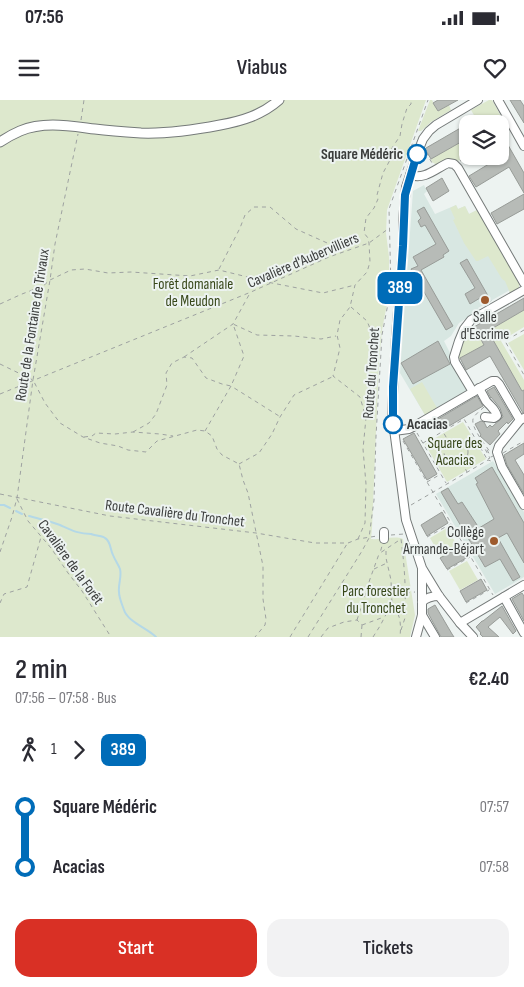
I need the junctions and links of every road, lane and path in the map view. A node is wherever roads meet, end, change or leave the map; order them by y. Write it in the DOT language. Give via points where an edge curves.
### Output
graph roads {
  1 [pos="84,100"];
  2 [pos="279,100"];
  3 [pos="411,100"];
  4 [pos="428,100"];
  5 [pos="478,100"];
  6 [pos="498,100"];
  7 [pos="79,127"];
  8 [pos="515,130"];
  9 [pos="509,133"];
  10 [pos="522,136"];
  11 [pos="0,142"];
  12 [pos="420,146"];
  13 [pos="524,146"];
  14 [pos="459,162"];
  15 [pos="456,166"];
  16 [pos="439,168"];
  17 [pos="410,176"];
  18 [pos="389,229"];
  19 [pos="369,243"];
  20 [pos="345,252"];
  21 [pos="219,270"];
  22 [pos="50,280"];
  23 [pos="272,283"];
  24 [pos="524,283"];
  25 [pos="355,285"];
  26 [pos="524,290"];
  27 [pos="251,292"];
  28 [pos="0,304"];
  29 [pos="350,307"];
  30 [pos="233,324"];
  31 [pos="473,327"];
  32 [pos="524,330"];
  33 [pos="337,335"];
  34 [pos="478,335"];
  35 [pos="381,346"];
  36 [pos="184,357"];
  37 [pos="0,364"];
  38 [pos="524,375"];
  39 [pos="333,376"];
  40 [pos="34,380"];
  41 [pos="231,386"];
  42 [pos="476,390"];
  43 [pos="0,394"];
  44 [pos="486,401"];
  45 [pos="433,415"];
  46 [pos="476,415"];
  47 [pos="280,417"];
  48 [pos="482,419"];
  49 [pos="522,419"];
  50 [pos="205,431"];
  51 [pos="394,431"];
  52 [pos="416,431"];
  53 [pos="443,431"];
  54 [pos="133,432"];
  55 [pos="174,436"];
  56 [pos="83,437"];
  57 [pos="402,439"];
  58 [pos="476,440"];
  59 [pos="524,441"];
  60 [pos="449,442"];
  61 [pos="423,443"];
  62 [pos="466,446"];
  63 [pos="486,446"];
  64 [pos="481,448"];
  65 [pos="494,456"];
  66 [pos="446,458"];
  67 [pos="488,460"];
  68 [pos="491,461"];
  69 [pos="462,462"];
  70 [pos="239,464"];
  71 [pos="435,464"];
  72 [pos="467,472"];
  73 [pos="441,474"];
  74 [pos="427,482"];
  75 [pos="446,484"];
  76 [pos="433,492"];
  77 [pos="0,494"];
  78 [pos="17,498"];
  79 [pos="524,505"];
  80 [pos="405,510"];
  81 [pos="451,524"];
  82 [pos="256,533"];
  83 [pos="41,536"];
  84 [pos="427,537"];
  85 [pos="369,538"];
  86 [pos="358,539"];
  87 [pos="348,543"];
  88 [pos="386,549"];
  89 [pos="0,552"];
  90 [pos="380,553"];
  91 [pos="471,557"];
  92 [pos="387,563"];
  93 [pos="422,568"];
  94 [pos="374,569"];
  95 [pos="447,570"];
  96 [pos="524,585"];
  97 [pos="490,589"];
  98 [pos="411,592"];
  99 [pos="406,593"];
  100 [pos="439,596"];
  101 [pos="501,599"];
  102 [pos="422,602"];
  103 [pos="0,603"];
  104 [pos="466,603"];
  105 [pos="392,604"];
  106 [pos="405,609"];
  107 [pos="422,615"];
  108 [pos="384,616"];
  109 [pos="357,620"];
  110 [pos="460,624"];
  111 [pos="362,625"];
  112 [pos="400,633"];
  113 [pos="524,633"];
  114 [pos="112,637"];
  115 [pos="255,637"];
  116 [pos="290,637"];
  117 [pos="308,637"];
  118 [pos="321,637"];
  119 [pos="361,637"];
  120 [pos="373,637"];
  121 [pos="400,637"];
  122 [pos="416,637"];
  123 [pos="435,637"];
  124 [pos="473,637"];
  1 -- 7 [label="path, Route de la Fontaine de Trivaux"];
  2 -- 7 [label="main road" via="247,119 183,131 143,133"];
  3 -- 19 [label="path" via="400,136 382,173 378,199 366,218 364,233"];
  4 -- 18 [label="path, Route du Tronchet" via="389,209"];
  5 -- 12 [label="street" via="432,128"];
  6 -- 8 [label="street"];
  7 -- 11 [label="main road" via="40,126 20,131"];
  7 -- 22 [label="path, Route de la Fontaine de Trivaux"];
  8 -- 9 [label="path"];
  8 -- 10 [label="street"];
  10 -- 13 [label="street"];
  12 -- 16 [label="path" via="431,163"];
  12 -- 17 [label="street"];
  14 -- 15 [label="path"];
  15 -- 16 [label="street" via="448,163"];
  15 -- 24 [label="street"];
  16 -- 17 [label="street" via="425,176"];
  17 -- 51 [label="street" via="405,195 396,337 392,406"];
  18 -- 19 [label="path, Cavalière d'Aubervilliers"];
  18 -- 35 [label="path, Route du Tronchet" via="391,288"];
  19 -- 20 [label="path, Cavalière d'Aubervilliers"];
  19 -- 25 [label="path" via="367,272"];
  20 -- 21 [label="path" via="296,228 270,208 254,207 244,215"];
  20 -- 23 [label="path, Cavalière d'Aubervilliers"];
  21 -- 22 [label="path" via="190,276 85,269 71,270"];
  21 -- 23 [label="path"];
  22 -- 28 [label="path"];
  22 -- 40 [label="path, Route de la Fontaine de Trivaux"];
  23 -- 25 [label="path" via="323,293"];
  23 -- 27 [label="path, Cavalière d'Aubervilliers"];
  25 -- 29 [label="path"];
  26 -- 42 [label="street" via="471,320 464,329 454,357"];
  27 -- 30 [label="path"];
  27 -- 40 [label="path, Cavalière d'Aubervilliers"];
  29 -- 33 [label="path" via="340,320"];
  29 -- 35 [label="path" via="367,321"];
  30 -- 33 [label="path" via="257,335 321,339"];
  30 -- 36 [label="path"];
  30 -- 41 [label="path" via="244,356"];
  31 -- 34 [label="path"];
  32 -- 38 [label="path" via="505,341"];
  33 -- 39 [label="path" via="340,348"];
  35 -- 85 [label="path, Route du Tronchet" via="374,500"];
  36 -- 41 [label="path" via="192,358 206,378"];
  36 -- 54 [label="path" via="172,363 166,373 167,385 156,414"];
  37 -- 40 [label="path"];
  39 -- 47 [label="path" via="294,395"];
  39 -- 86 [label="path" via="360,397 366,418 363,449 365,523"];
  40 -- 43 [label="path, Cavalière d'Aubervilliers"];
  40 -- 56 [label="path" via="60,423"];
  40 -- 78 [label="path, Route de la Fontaine de Trivaux"];
  41 -- 47 [label="path"];
  41 -- 50 [label="path"];
  42 -- 44 [label="street"];
  42 -- 45 [label="street"];
  42 -- 49 [label="street" via="496,381"];
  44 -- 46 [label="path" via="487,405"];
  44 -- 48 [label="street" via="493,406 497,416"];
  45 -- 51 [label="street" via="411,428"];
  45 -- 53 [label="path"];
  46 -- 48 [label="path"];
  46 -- 63 [label="path" via="473,424"];
  47 -- 70 [label="path" via="259,453"];
  49 -- 65 [label="street"];
  50 -- 55 [label="path"];
  50 -- 70 [label="path" via="212,436 222,456"];
  51 -- 80 [label="street"];
  52 -- 61 [label="path"];
  53 -- 58 [label="path" via="464,419"];
  53 -- 60 [label="path"];
  53 -- 61 [label="path"];
  54 -- 55 [label="path"];
  54 -- 56 [label="path" via="96,433"];
  55 -- 56 [label="path" via="157,441 146,452"];
  57 -- 74 [label="path"];
  58 -- 62 [label="path"];
  58 -- 64 [label="path"];
  59 -- 65 [label="path"];
  60 -- 62 [label="path" via="456,440"];
  60 -- 66 [label="path" via="444,450"];
  61 -- 71 [label="path"];
  62 -- 69 [label="path" via="467,453"];
  63 -- 64 [label="path"];
  63 -- 65 [label="path"];
  64 -- 67 [label="path"];
  65 -- 67 [label="path" via="486,448"];
  65 -- 79 [label="street"];
  66 -- 69 [label="path" via="451,463"];
  66 -- 71 [label="path"];
  67 -- 68 [label="path"];
  67 -- 72 [label="path"];
  69 -- 72 [label="path"];
  70 -- 82 [label="path"];
  71 -- 73 [label="path"];
  72 -- 75 [label="path"];
  73 -- 74 [label="path"];
  73 -- 75 [label="path"];
  74 -- 76 [label="path"];
  75 -- 76 [label="path"];
  76 -- 80 [label="path"];
  76 -- 81 [label="path"];
  77 -- 78 [label="path, Route Cavalière du Tronchet"];
  78 -- 82 [label="path, Route Cavalière du Tronchet" via="110,516"];
  78 -- 83 [label="path, Cavalière de la Forêt" via="28,521"];
  78 -- 89 [label="path, Route de la Fontaine de Trivaux"];
  80 -- 93 [label="street"];
  81 -- 84 [label="path"];
  81 -- 91 [label="path"];
  82 -- 87 [label="path, Route Cavalière du Tronchet" via="316,543"];
  82 -- 115 [label="path" via="263,566 266,619"];
  83 -- 103 [label="path" via="27,588 4,594"];
  83 -- 114 [label="path, Cavalière de la Forêt"];
  85 -- 86 [label="path"];
  85 -- 90 [label="path" via="381,536"];
  85 -- 117 [label="path, Route du Tronchet"];
  86 -- 87 [label="path"];
  87 -- 116 [label="path"];
  88 -- 90 [label="path"];
  88 -- 92 [label="path"];
  88 -- 99 [label="path" via="401,539"];
  90 -- 94 [label="path"];
  91 -- 95 [label="path"];
  91 -- 97 [label="path"];
  92 -- 94 [label="path"];
  92 -- 105 [label="path"];
  93 -- 100 [label="street"];
  93 -- 102 [label="street"];
  94 -- 109 [label="path"];
  96 -- 101 [label="street"];
  97 -- 101 [label="path"];
  97 -- 104 [label="path"];
  98 -- 99 [label="path"];
  99 -- 106 [label="path"];
  100 -- 102 [label="street" via="425,598"];
  100 -- 110 [label="street"];
  101 -- 110 [label="street"];
  101 -- 113 [label="street"];
  102 -- 107 [label="street"];
  105 -- 106 [label="path"];
  105 -- 108 [label="path"];
  105 -- 112 [label="path" via="399,613"];
  106 -- 112 [label="path"];
  107 -- 122 [label="street"];
  107 -- 123 [label="street"];
  108 -- 111 [label="path"];
  108 -- 120 [label="path"];
  109 -- 111 [label="path"];
  109 -- 118 [label="path" via="328,628"];
  110 -- 124 [label="street"];
  111 -- 119 [label="path"];
  112 -- 121 [label="path"];
}
